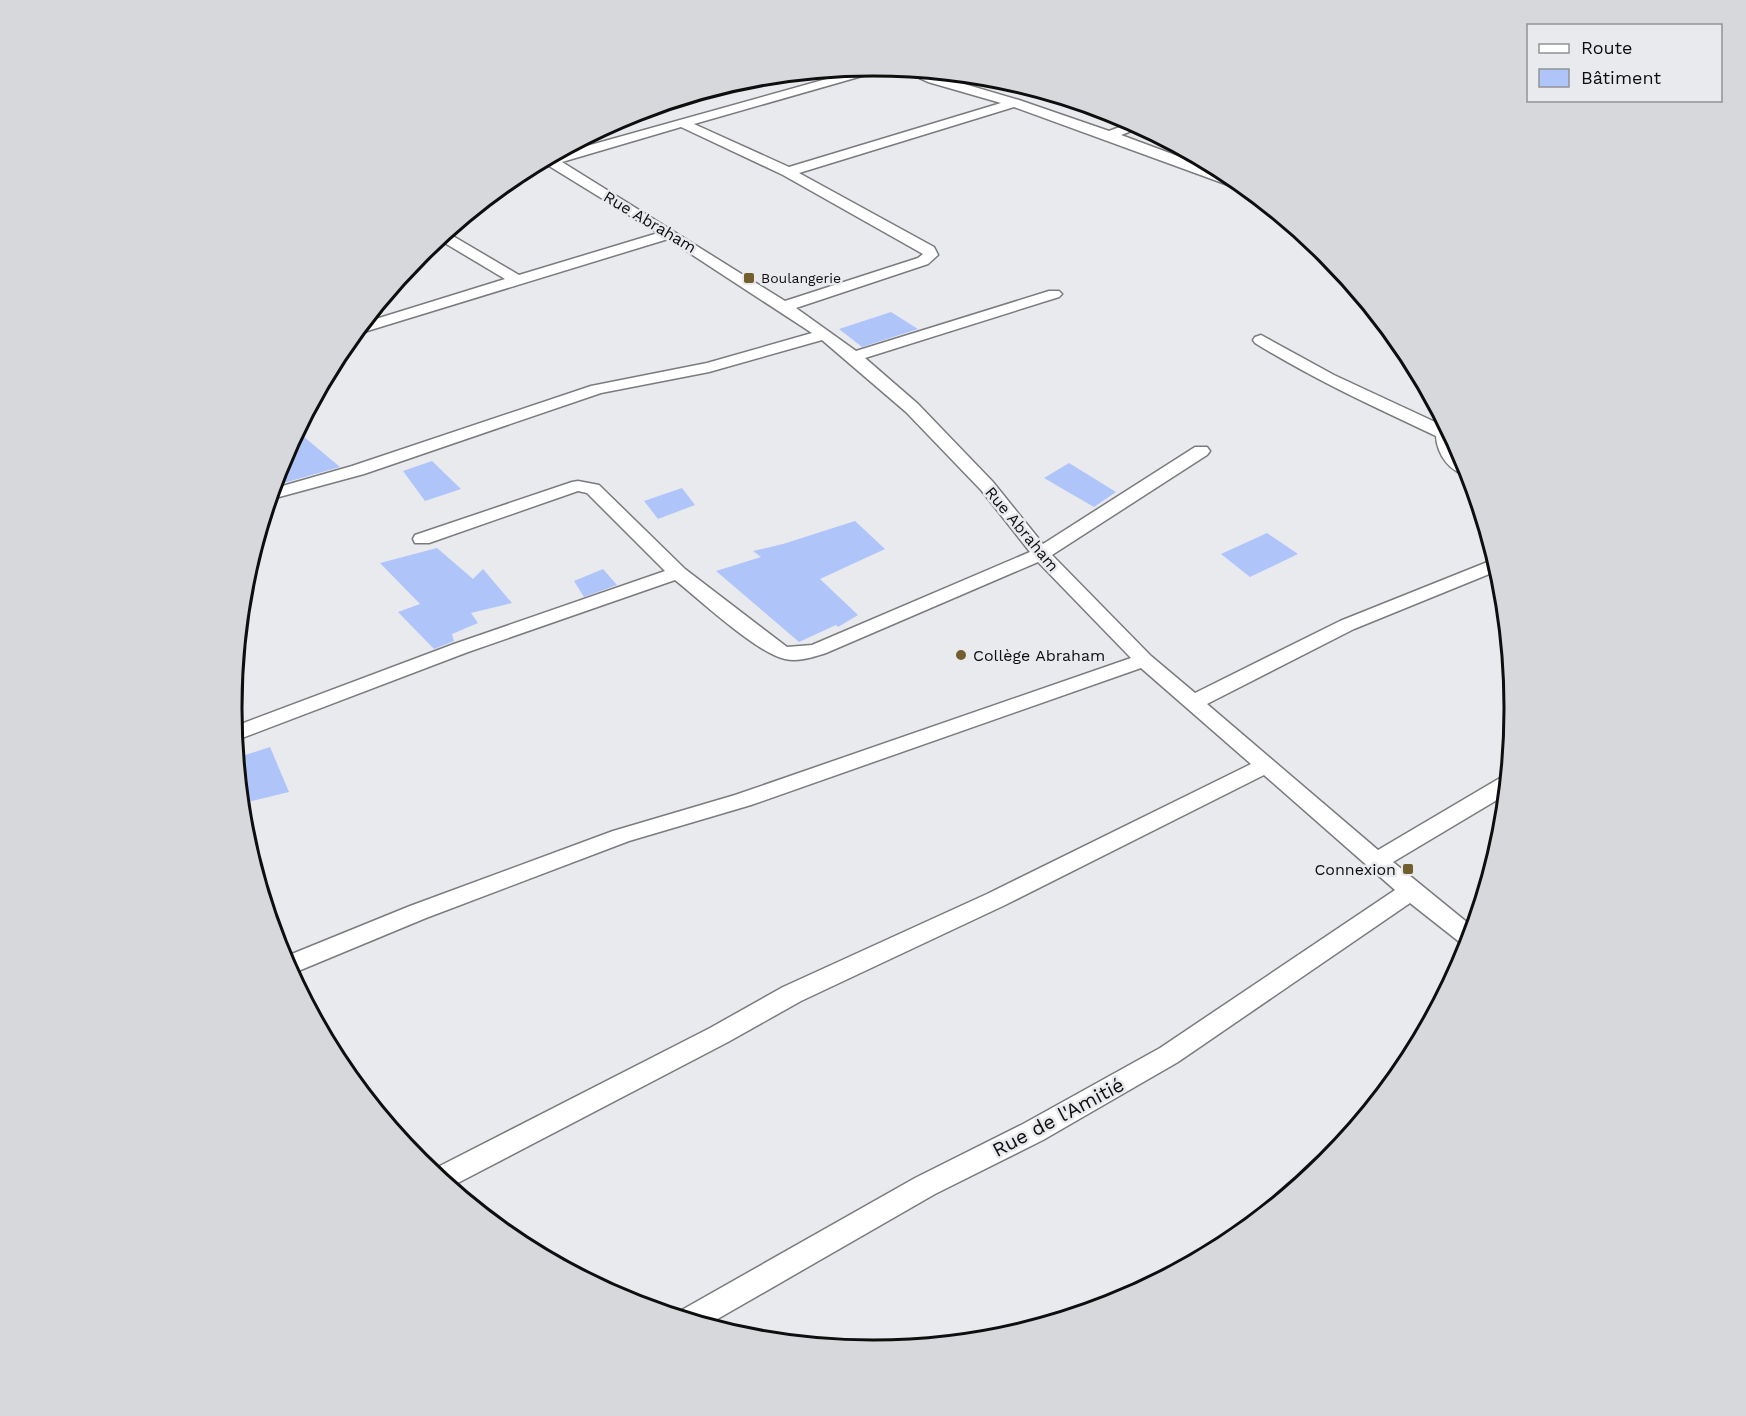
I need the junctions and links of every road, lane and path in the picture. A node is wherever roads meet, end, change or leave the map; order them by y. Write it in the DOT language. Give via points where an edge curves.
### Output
graph roads {
  1 [pos="843,77"];
  2 [pos="931,80"];
  3 [pos="1014,103"];
  4 [pos="684,124"];
  5 [pos="1125,130"];
  6 [pos="1111,135"];
  7 [pos="574,152"];
  8 [pos="554,163"];
  9 [pos="1205,171"];
  10 [pos="788,172"];
  11 [pos="669,234"];
  12 [pos="450,240"];
  13 [pos="516,280"];
  14 [pos="1054,294"];
  15 [pos="783,307"];
  16 [pos="371,325"];
  17 [pos="825,334"];
  18 [pos="1261,340"];
  19 [pos="853,357"];
  20 [pos="1438,427"];
  21 [pos="1446,444"];
  22 [pos="1201,451"];
  23 [pos="1453,460"];
  24 [pos="280,492"];
  25 [pos="422,539"];
  26 [pos="1041,554"];
  27 [pos="1488,568"];
  28 [pos="678,573"];
  29 [pos="1144,660"];
  30 [pos="1192,703"];
  31 [pos="243,731"];
  32 [pos="1265,766"];
  33 [pos="1499,789"];
  34 [pos="1377,861"];
  35 [pos="1411,891"];
  36 [pos="1463,932"];
  37 [pos="296,962"];
  38 [pos="448,1175"];
  39 [pos="699,1315"];
  1 -- 4 [label="street"];
  2 -- 3 [label="street"];
  3 -- 6 [label="street"];
  3 -- 10 [label="street"];
  4 -- 7 [label="street"];
  4 -- 10 [label="street"];
  5 -- 6 [label="street"];
  6 -- 9 [label="street"];
  8 -- 11 [label="street, Rue Abraham"];
  10 -- 15 [label="street" via="930,250 931,255 923,261"];
  11 -- 13 [label="street"];
  11 -- 15 [label="street, Rue Abraham"];
  12 -- 13 [label="street"];
  13 -- 16 [label="street"];
  14 -- 19 [label="street"];
  15 -- 17 [label="street, Rue Abraham"];
  17 -- 19 [label="street, Rue Abraham"];
  17 -- 24 [label="street" via="709,367 597,389 358,470"];
  18 -- 20 [label="street" via="1336,382"];
  19 -- 26 [label="street, Rue Abraham" via="912,408 987,486"];
  21 -- 23 [label="street" via="1445,450"];
  22 -- 26 [label="street"];
  25 -- 28 [label="street" via="543,496 587,486"];
  26 -- 28 [label="street" via="819,649 796,655 774,649"];
  26 -- 29 [label="street, Rue Abraham"];
  27 -- 30 [label="street" via="1347,625"];
  28 -- 31 [label="street" via="461,648"];
  29 -- 30 [label="street, Rue Abraham"];
  29 -- 37 [label="street" via="742,800 621,837 418,912"];
  30 -- 32 [label="street, Rue Abraham"];
  32 -- 34 [label="street, Rue Abraham"];
  32 -- 38 [label="street" via="995,900 792,994"];
  33 -- 34 [label="street"];
  34 -- 35 [label="street, Rue Abraham"];
  35 -- 36 [label="street, Rue Abraham"];
  35 -- 39 [label="street, Rue de l'Amitié" via="1169,1055 1033,1132 925,1186"];
}
